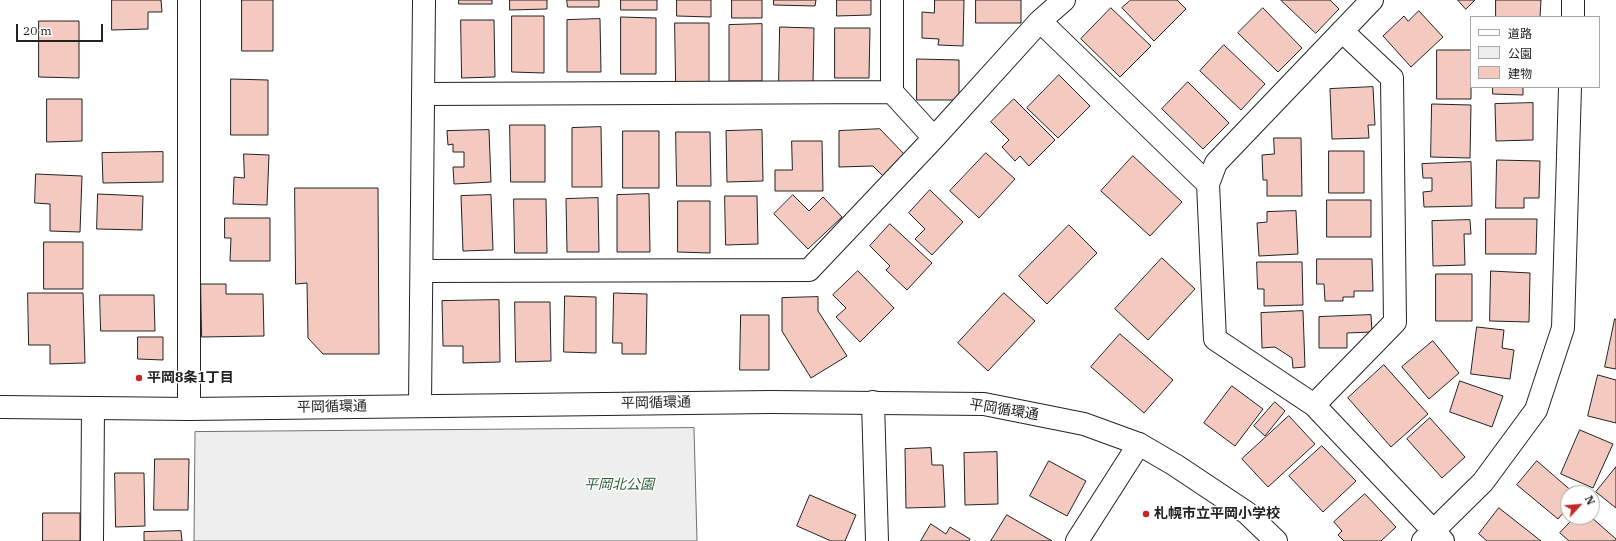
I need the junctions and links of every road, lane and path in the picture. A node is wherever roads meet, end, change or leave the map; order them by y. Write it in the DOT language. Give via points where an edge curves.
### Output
graph roads {
  1 [pos="188,0"];
  2 [pos="424,0"];
  3 [pos="892,0"];
  4 [pos="1064,0"];
  5 [pos="1372,0"];
  6 [pos="1573,0"];
  7 [pos="1572,16"];
  8 [pos="1040,21"];
  9 [pos="1342,31"];
  10 [pos="1570,88"];
  11 [pos="892,92"];
  12 [pos="424,94"];
  13 [pos="934,138"];
  14 [pos="1208,184"];
  15 [pos="422,271"];
  16 [pos="873,402"];
  17 [pos="420,405"];
  18 [pos="1314,405"];
  19 [pos="0,407"];
  20 [pos="93,408"];
  21 [pos="189,409"];
  22 [pos="1139,444"];
  23 [pos="1433,538"];
  24 [pos="92,541"];
  25 [pos="877,541"];
  26 [pos="1077,541"];
  27 [pos="1276,541"];
  1 -- 21 [label="street"];
  2 -- 12 [label="street"];
  3 -- 11 [label="street"];
  4 -- 8 [label="street"];
  5 -- 9 [label="street"];
  6 -- 7 [label="street"];
  8 -- 13 [label="street"];
  8 -- 14 [label="street"];
  9 -- 14 [label="street" via="1216,163"];
  9 -- 18 [label="street" via="1392,78 1395,322"];
  10 -- 23 [label="street" via="1563,328 1536,410 1483,482"];
  11 -- 12 [label="street"];
  11 -- 13 [label="street"];
  12 -- 15 [label="street"];
  13 -- 15 [label="street" via="809,270"];
  14 -- 18 [label="street" via="1215,339"];
  15 -- 17 [label="street"];
  16 -- 17 [label="street, 平岡循環通"];
  16 -- 22 [label="street, 平岡循環通" via="984,404 1084,424"];
  16 -- 25 [label="street"];
  17 -- 21 [label="street, 平岡循環通"];
  18 -- 23 [label="street"];
  19 -- 20 [label="street, 平岡循環通"];
  20 -- 21 [label="street, 平岡循環通"];
  20 -- 24 [label="street"];
  22 -- 26 [label="street"];
  22 -- 27 [label="street, 平岡循環通" via="1247,513"];
}
